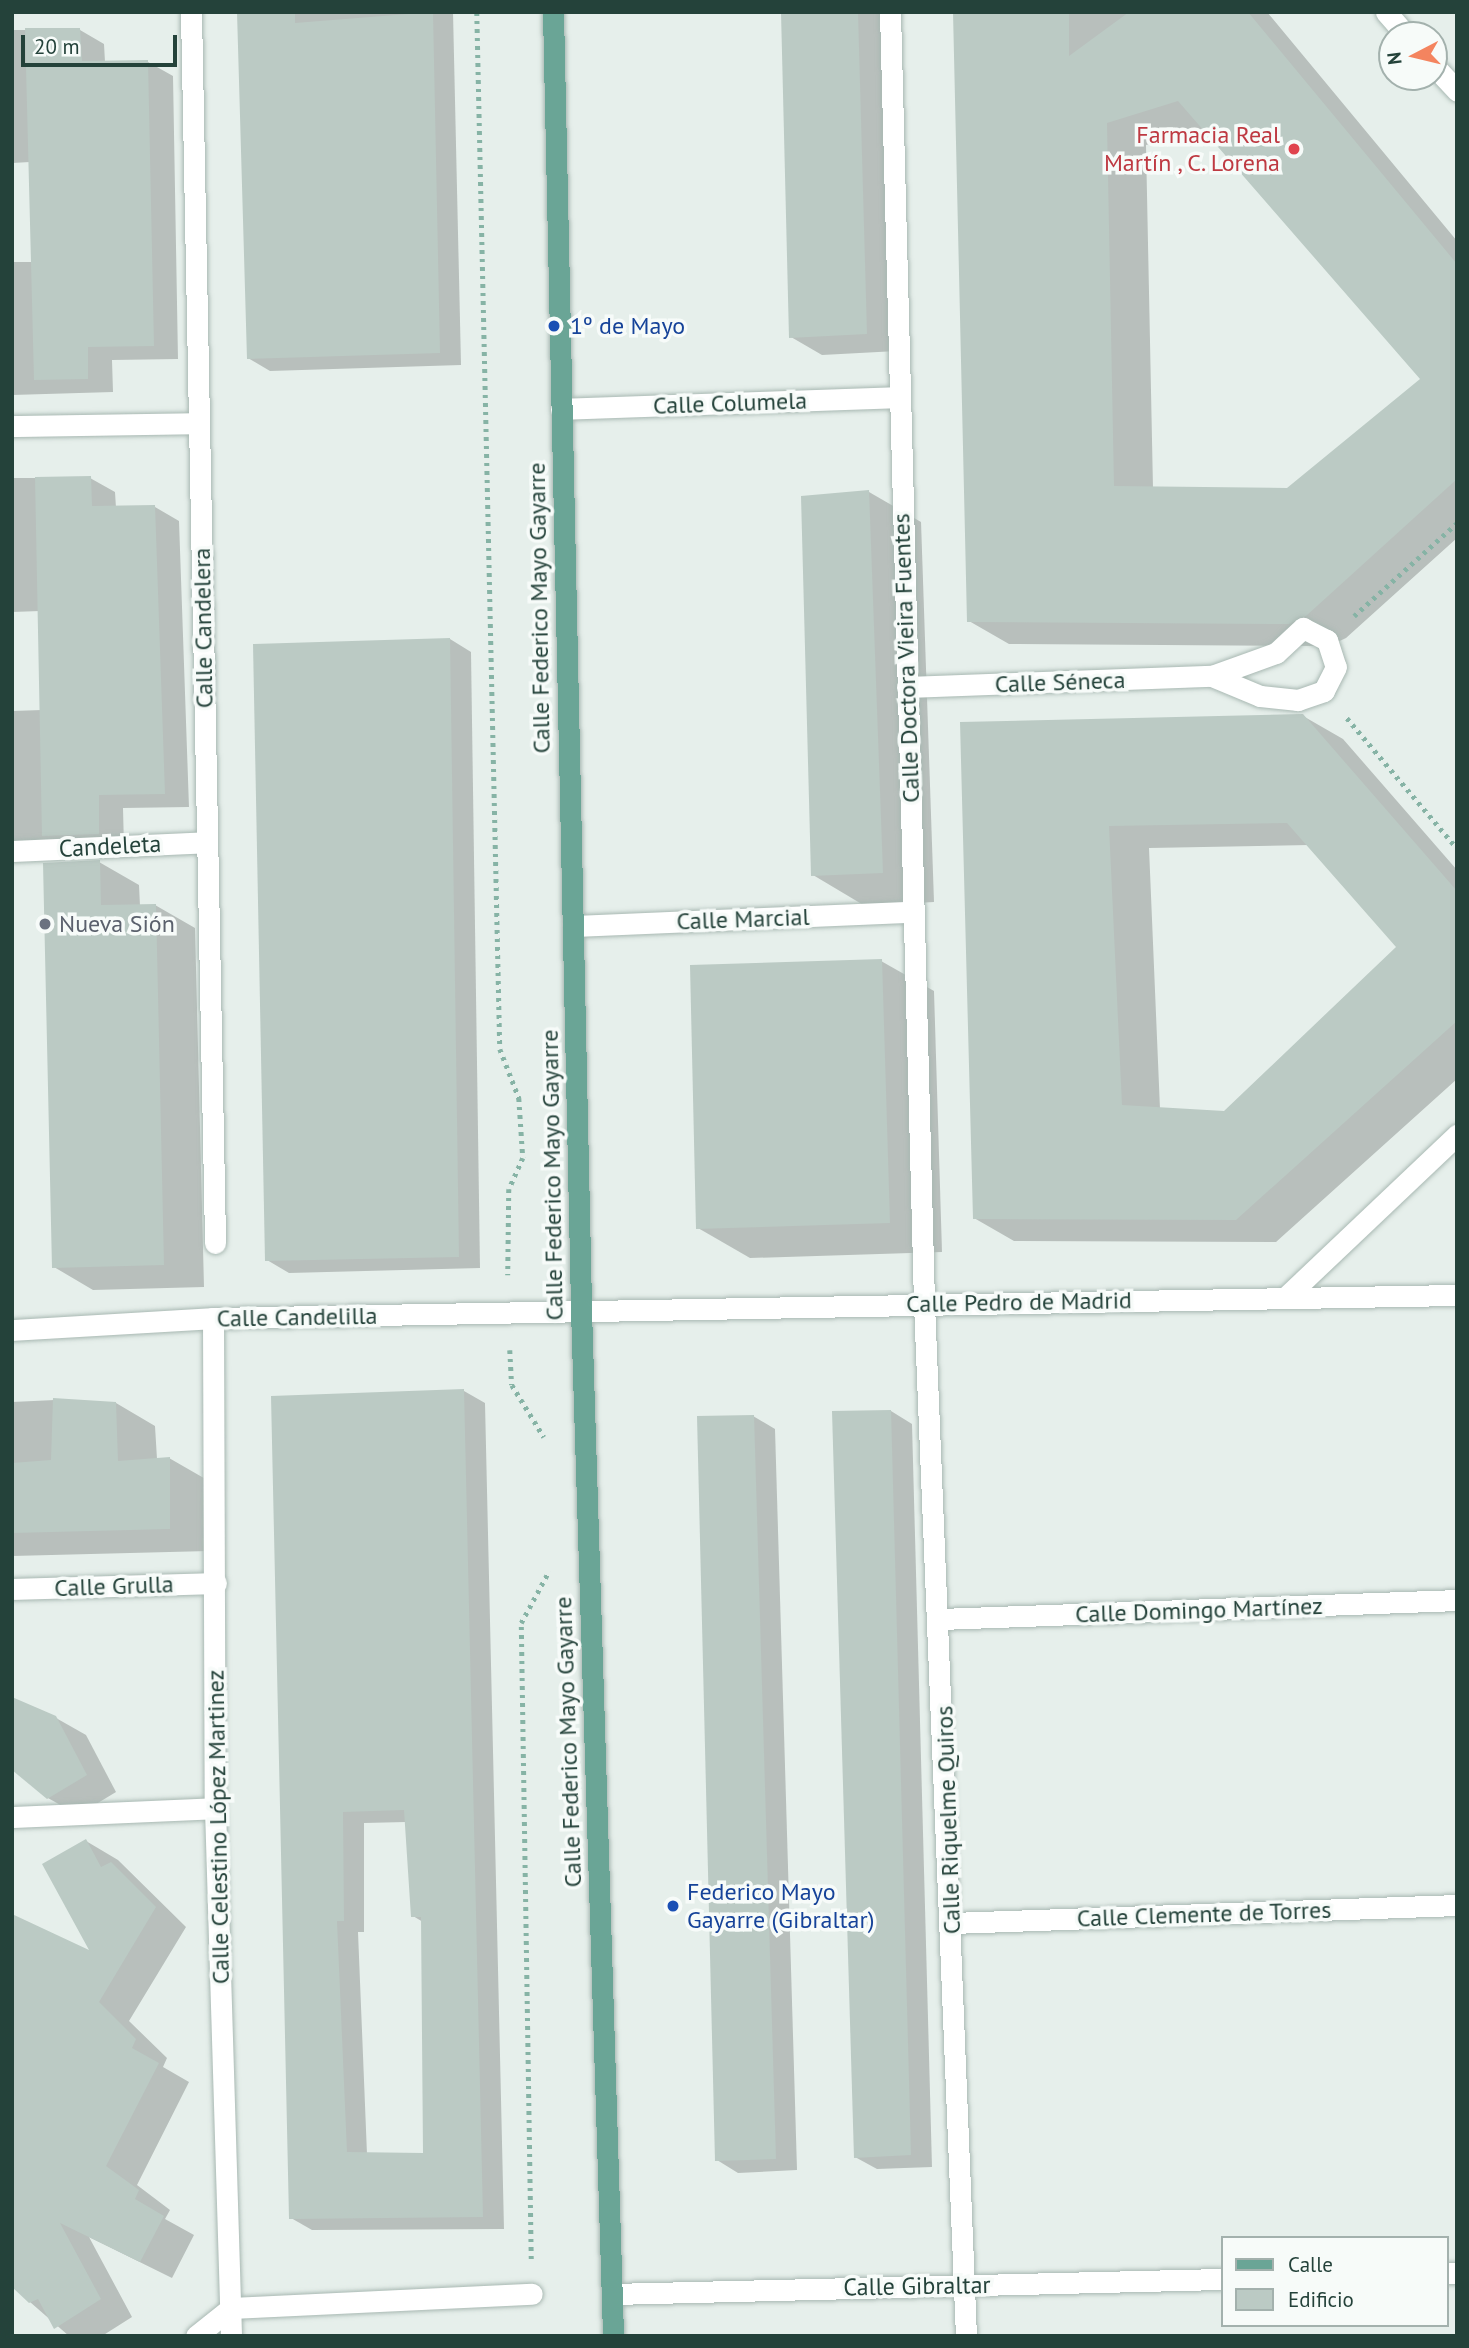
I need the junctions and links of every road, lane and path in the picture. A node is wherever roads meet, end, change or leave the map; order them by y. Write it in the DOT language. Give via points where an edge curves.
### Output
graph roads {
  1 [pos="191,12"];
  2 [pos="477,12"];
  3 [pos="554,12"];
  4 [pos="890,12"];
  5 [pos="899,397"];
  6 [pos="561,409"];
  7 [pos="199,423"];
  8 [pos="12,426"];
  9 [pos="1457,523"];
  10 [pos="1327,640"];
  11 [pos="1212,676"];
  12 [pos="907,687"];
  13 [pos="1324,691"];
  14 [pos="207,842"];
  15 [pos="1457,848"];
  16 [pos="12,851"];
  17 [pos="913,912"];
  18 [pos="573,926"];
  19 [pos="1457,1135"];
  20 [pos="215,1243"];
  21 [pos="508,1290"];
  22 [pos="1457,1295"];
  23 [pos="1286,1297"];
  24 [pos="924,1304"];
  25 [pos="581,1310"];
  26 [pos="213,1318"];
  27 [pos="12,1330"];
  28 [pos="510,1348"];
  29 [pos="545,1447"];
  30 [pos="549,1557"];
  31 [pos="216,1583"];
  32 [pos="12,1589"];
  33 [pos="1457,1601"];
  34 [pos="940,1619"];
  35 [pos="215,1808"];
  36 [pos="12,1817"];
  37 [pos="1457,1905"];
  38 [pos="952,1923"];
  39 [pos="1220,2278"];
  40 [pos="965,2285"];
  41 [pos="532,2294"];
  42 [pos="612,2294"];
  43 [pos="231,2308"];
  44 [pos="196,2336"];
  45 [pos="231,2336"];
  46 [pos="613,2336"];
  47 [pos="966,2336"];
  1 -- 7 [label="street, Calle Candelera"];
  2 -- 21 [label="path" via="500,1049 519,1098 523,1158 509,1189"];
  3 -- 6 [label="main road, Calle Federico Mayo Gayarre"];
  4 -- 5 [label="street, Calle Doctora Vieira Fuentes"];
  5 -- 6 [label="street, Calle Columela"];
  5 -- 12 [label="street, Calle Doctora Vieira Fuentes"];
  6 -- 18 [label="main road, Calle Federico Mayo Gayarre"];
  7 -- 8 [label="street"];
  7 -- 14 [label="street, Calle Candelera"];
  9 -- 10 [label="path"];
  10 -- 11 [label="street, Calle Séneca" via="1303,628 1276,653"];
  10 -- 13 [label="street" via="1336,667"];
  11 -- 12 [label="street, Calle Séneca"];
  11 -- 13 [label="street, Calle Séneca" via="1260,696 1298,700"];
  12 -- 17 [label="street, Calle Doctora Vieira Fuentes"];
  13 -- 15 [label="path"];
  14 -- 16 [label="street, Candeleta"];
  14 -- 20 [label="street, Calle Candelera"];
  17 -- 18 [label="street, Calle Marcial"];
  17 -- 24 [label="street, Calle Doctora Vieira Fuentes"];
  18 -- 25 [label="main road, Calle Federico Mayo Gayarre"];
  19 -- 23 [label="street"];
  22 -- 23 [label="street, Calle Pedro de Madrid"];
  23 -- 24 [label="street, Calle Pedro de Madrid"];
  24 -- 25 [label="street, Calle Pedro de Madrid"];
  24 -- 34 [label="street, Calle Riquelme Quiros"];
  25 -- 26 [label="street, Calle Candelilla"];
  25 -- 42 [label="main road, Calle Federico Mayo Gayarre"];
  26 -- 27 [label="street, Calle Candelilla"];
  26 -- 31 [label="street, Calle Celestino López Martinez"];
  28 -- 29 [label="path" via="512,1385 544,1433"];
  30 -- 41 [label="path" via="550,1571 521,1623"];
  31 -- 32 [label="street, Calle Grulla"];
  31 -- 35 [label="street, Calle Celestino López Martinez"];
  33 -- 34 [label="street, Calle Domingo Martínez"];
  34 -- 38 [label="street, Calle Riquelme Quiros"];
  35 -- 36 [label="street"];
  35 -- 43 [label="street, Calle Celestino López Martinez"];
  37 -- 38 [label="street, Calle Clemente de Torres"];
  38 -- 40 [label="street, Calle Riquelme Quiros"];
  39 -- 40 [label="street, Calle Gibraltar"];
  40 -- 42 [label="street, Calle Gibraltar"];
  40 -- 47 [label="street, Calle Riquelme Quiros"];
  41 -- 43 [label="street"];
  42 -- 46 [label="main road, Calle Federico Mayo Gayarre"];
  43 -- 44 [label="street"];
  43 -- 45 [label="street, Calle Celestino López Martinez"];
}
